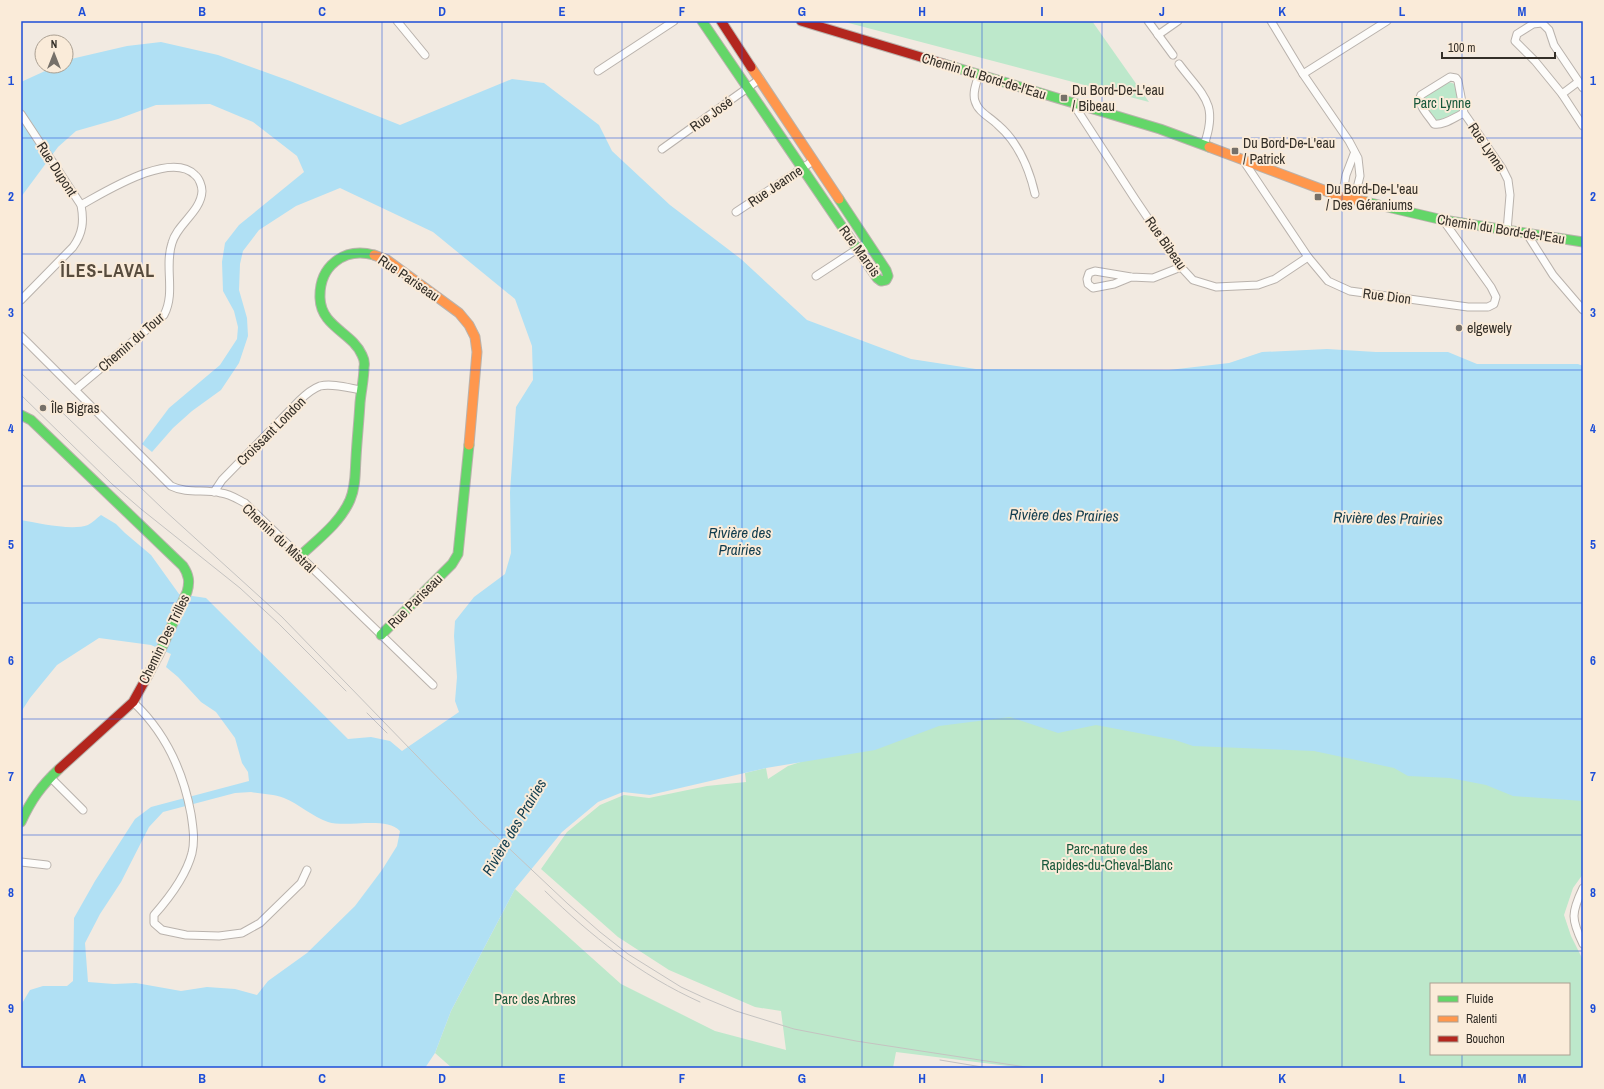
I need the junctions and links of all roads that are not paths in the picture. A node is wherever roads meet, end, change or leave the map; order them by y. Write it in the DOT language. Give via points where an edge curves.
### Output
graph roads {
  1 [pos="674,21"];
  2 [pos="702,21"];
  3 [pos="721,21"];
  4 [pos="801,21"];
  5 [pos="1148,21"];
  6 [pos="1178,21"];
  7 [pos="1272,21"];
  8 [pos="1387,21"];
  9 [pos="401,23"];
  10 [pos="1375,24"];
  11 [pos="1158,34"];
  12 [pos="425,55"];
  13 [pos="1173,56"];
  14 [pos="1179,64"];
  15 [pos="598,71"];
  16 [pos="979,74"];
  17 [pos="1303,74"];
  18 [pos="760,80"];
  19 [pos="1578,82"];
  20 [pos="747,88"];
  21 [pos="1583,88"];
  22 [pos="1562,94"];
  23 [pos="1072,102"];
  24 [pos="1464,113"];
  25 [pos="21,114"];
  26 [pos="1583,126"];
  27 [pos="1204,145"];
  28 [pos="662,149"];
  29 [pos="1354,154"];
  30 [pos="1243,160"];
  31 [pos="813,161"];
  32 [pos="802,168"];
  33 [pos="1035,194"];
  34 [pos="1342,198"];
  35 [pos="1354,200"];
  36 [pos="81,205"];
  37 [pos="736,212"];
  38 [pos="1443,220"];
  39 [pos="1507,230"];
  40 [pos="1527,234"];
  41 [pos="868,242"];
  42 [pos="1583,242"];
  43 [pos="857,249"];
  44 [pos="1308,257"];
  45 [pos="1181,267"];
  46 [pos="816,276"];
  47 [pos="1131,278"];
  48 [pos="21,300"];
  49 [pos="1583,310"];
  50 [pos="21,336"];
  51 [pos="75,390"];
  52 [pos="361,390"];
  53 [pos="21,415"];
  54 [pos="214,492"];
  55 [pos="300,556"];
  56 [pos="381,635"];
  57 [pos="433,685"];
  58 [pos="133,702"];
  59 [pos="50,777"];
  60 [pos="83,810"];
  61 [pos="21,822"];
  62 [pos="21,862"];
  63 [pos="47,865"];
  64 [pos="307,870"];
  65 [pos="1583,888"];
  66 [pos="1583,944"];
  1 -- 15 [label="street"];
  2 -- 20 [label="street, Rue Marois"];
  3 -- 18 [label="street, Rue Marois"];
  4 -- 16 [label="street, Chemin du Bord-de-l'Eau"];
  5 -- 11 [label="street"];
  6 -- 11 [label="street"];
  7 -- 17 [label="street"];
  8 -- 10 [label="street"];
  9 -- 12 [label="street"];
  10 -- 17 [label="street"];
  11 -- 13 [label="street"];
  14 -- 27 [label="street" via="1210,107 1210,123"];
  16 -- 23 [label="street, Chemin du Bord-de-l'Eau"];
  16 -- 33 [label="street" via="975,102 1013,141 1031,176"];
  17 -- 29 [label="street" via="1349,141"];
  18 -- 20 [label="street, Rue José"];
  18 -- 31 [label="street, Rue Marois"];
  19 -- 21 [label="street"];
  19 -- 22 [label="street"];
  19 -- 22 [label="street" via="1554,45 1549,30 1542,23 1533,24 1517,34 1515,41 1535,60"];
  20 -- 28 [label="street, Rue José"];
  20 -- 32 [label="street, Rue Marois"];
  22 -- 26 [label="street"];
  23 -- 27 [label="street, Chemin du Bord-de-l'Eau"];
  23 -- 45 [label="street, Rue Bibeau"];
  24 -- 24 [label="street, Rue Lynne" via="1456,78 1450,78 1419,98 1436,125"];
  24 -- 39 [label="street, Rue Lynne" via="1508,180 1510,195"];
  25 -- 36 [label="street, Rue Dupont"];
  27 -- 30 [label="street, Chemin du Bord-de-l'Eau"];
  29 -- 34 [label="street" via="1346,175"];
  29 -- 35 [label="street" via="1358,158 1360,176"];
  30 -- 34 [label="street, Chemin du Bord-de-l'Eau"];
  30 -- 44 [label="street, Rue Dion"];
  31 -- 32 [label="street, Rue Jeanne"];
  31 -- 41 [label="street, Rue Marois"];
  32 -- 37 [label="street, Rue Jeanne"];
  32 -- 43 [label="street, Rue Marois"];
  34 -- 35 [label="street, Chemin du Bord-de-l'Eau"];
  35 -- 38 [label="street, Chemin du Bord-de-l'Eau"];
  36 -- 48 [label="street" via="83,216 79,238"];
  36 -- 51 [label="street, Chemin du Tour" via="125,181 164,168 176,167 192,171 202,191 196,209 172,242 169,254 169,306 164,315"];
  38 -- 39 [label="street, Chemin du Bord-de-l'Eau"];
  38 -- 44 [label="street, Rue Dion" via="1491,287 1496,297 1494,304 1488,307 1468,307 1350,291 1328,281"];
  39 -- 40 [label="street, Chemin du Bord-de-l'Eau"];
  40 -- 42 [label="street, Chemin du Bord-de-l'Eau"];
  40 -- 49 [label="street" via="1553,275"];
  41 -- 43 [label="street"];
  41 -- 43 [label="street, Rue Marois" via="886,270 886,280 881,281 877,278"];
  43 -- 46 [label="street"];
  44 -- 45 [label="street, Rue Bibeau" via="1275,279 1243,287 1216,287 1193,280"];
  45 -- 47 [label="street" via="1153,278"];
  47 -- 47 [label="street" via="1095,271 1089,274 1087,279 1093,288"];
  50 -- 51 [label="street"];
  51 -- 54 [label="street, Chemin du Mistral" via="171,486 189,492"];
  52 -- 54 [label="street, Croissant London" via="320,386 311,390 222,480"];
  52 -- 55 [label="street, Rue Pariseau" via="354,483 350,500 342,515"];
  52 -- 56 [label="street, Rue Pariseau" via="363,356 358,347 330,323 320,301 320,286 324,274 335,262 355,253 375,255 387,260 459,313 475,337 477,352 458,554 452,564"];
  53 -- 58 [label="street, Chemin Des Trilles" via="31,420 184,566 190,578 188,592"];
  54 -- 55 [label="street, Chemin du Mistral" via="234,497 245,504"];
  55 -- 56 [label="street, Chemin du Mistral"];
  56 -- 57 [label="street, Chemin du Mistral"];
  58 -- 59 [label="street, Chemin Des Trilles"];
  58 -- 64 [label="street" via="165,740 175,758 185,787 194,833 192,852 186,869 167,900 154,915 154,923 162,930 186,935 219,936 242,933 260,923 301,883"];
  59 -- 60 [label="street"];
  59 -- 61 [label="street, Chemin Des Trilles" via="32,799"];
  62 -- 63 [label="street"];
  65 -- 66 [label="street" via="1573,916"];
}
